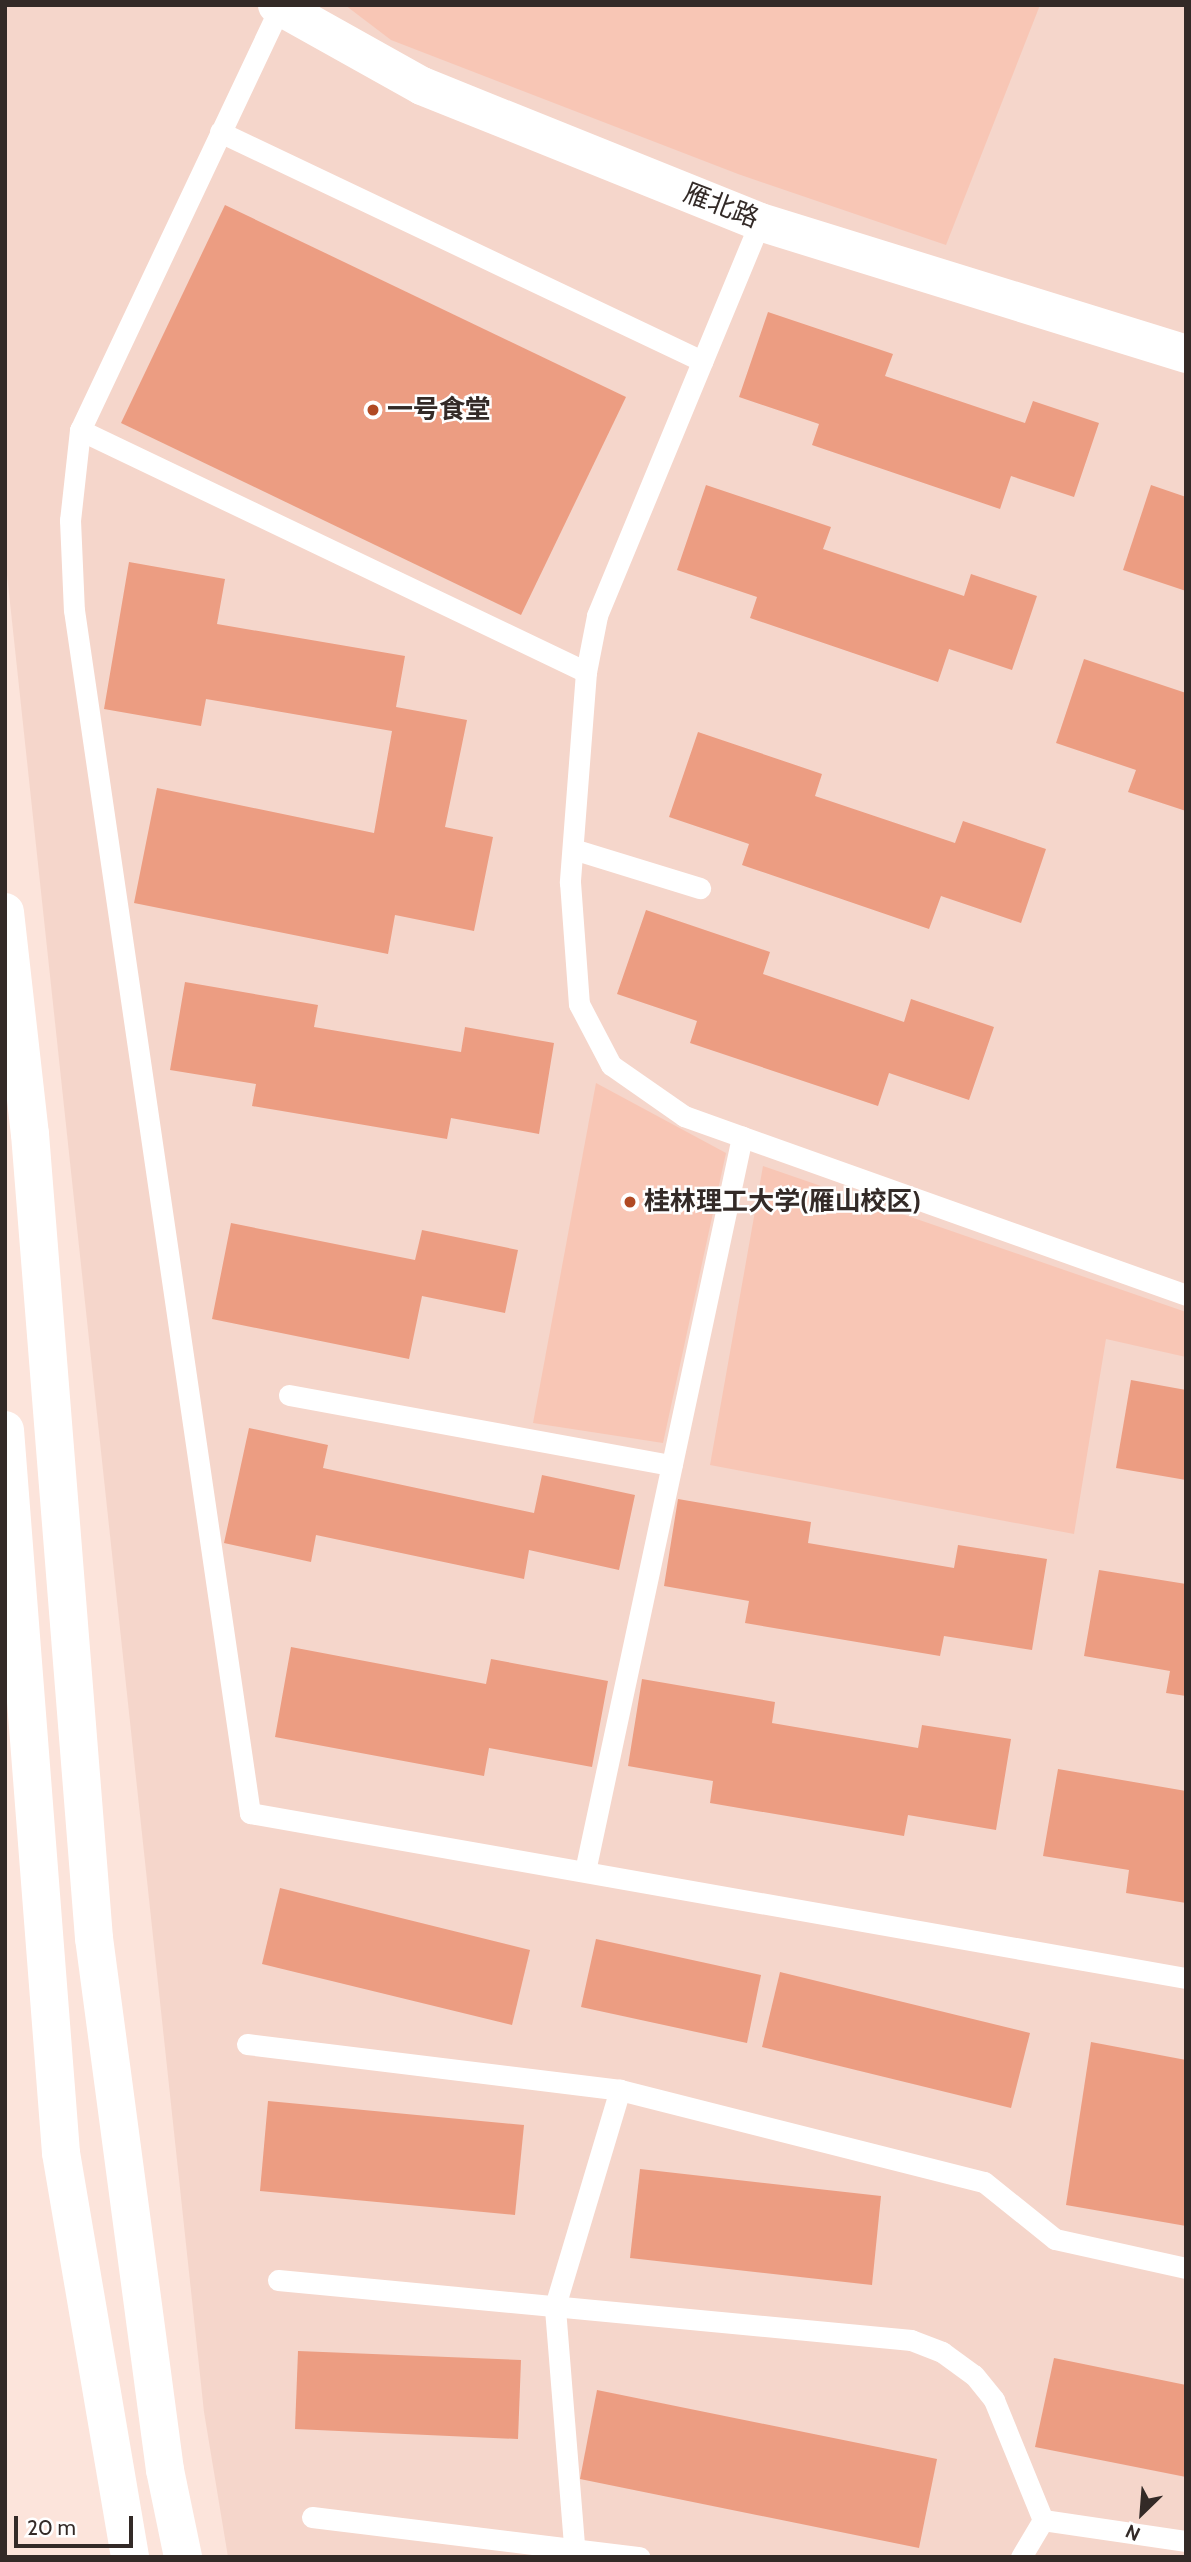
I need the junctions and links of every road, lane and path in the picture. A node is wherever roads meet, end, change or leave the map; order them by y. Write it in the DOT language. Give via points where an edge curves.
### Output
graph roads {
  1 [pos="279,6"];
  2 [pos="220,132"];
  3 [pos="760,222"];
  4 [pos="1186,354"];
  5 [pos="702,361"];
  6 [pos="80,430"];
  7 [pos="586,672"];
  8 [pos="573,849"];
  9 [pos="700,888"];
  10 [pos="5,912"];
  11 [pos="743,1137"];
  12 [pos="1186,1294"];
  13 [pos="289,1395"];
  14 [pos="5,1430"];
  15 [pos="672,1465"];
  16 [pos="585,1871"];
  17 [pos="1186,1978"];
  18 [pos="247,2044"];
  19 [pos="620,2090"];
  20 [pos="1186,2268"];
  21 [pos="278,2280"];
  22 [pos="555,2306"];
  23 [pos="312,2517"];
  24 [pos="1043,2520"];
  25 [pos="1186,2541"];
  26 [pos="574,2553"];
  27 [pos="130,2557"];
  28 [pos="183,2557"];
  29 [pos="640,2557"];
  30 [pos="1021,2557"];
  1 -- 2 [label="lane"];
  1 -- 3 [label="main road, 雁北路" via="422,86"];
  2 -- 5 [label="lane"];
  2 -- 6 [label="lane"];
  3 -- 4 [label="main road, 雁北路"];
  3 -- 5 [label="lane"];
  5 -- 7 [label="lane" via="597,616"];
  6 -- 7 [label="lane"];
  6 -- 16 [label="lane" via="70,520 74,610 250,1813"];
  7 -- 8 [label="lane"];
  8 -- 9 [label="lane"];
  8 -- 11 [label="lane" via="570,882 579,1004 594,1040 611,1065 645,1092 684,1116"];
  10 -- 28 [label="main road" via="30,1134 94,1937 165,2470"];
  11 -- 12 [label="lane"];
  11 -- 15 [label="lane"];
  13 -- 15 [label="lane"];
  14 -- 27 [label="main road" via="61,2153"];
  15 -- 16 [label="lane"];
  16 -- 17 [label="lane"];
  18 -- 19 [label="lane"];
  19 -- 20 [label="lane" via="984,2182 1055,2239"];
  19 -- 22 [label="lane"];
  21 -- 22 [label="lane"];
  22 -- 24 [label="lane" via="911,2340 942,2352 974,2375 995,2400"];
  22 -- 26 [label="lane"];
  23 -- 26 [label="lane"];
  24 -- 25 [label="lane"];
  24 -- 30 [label="lane"];
  26 -- 29 [label="lane"];
}
